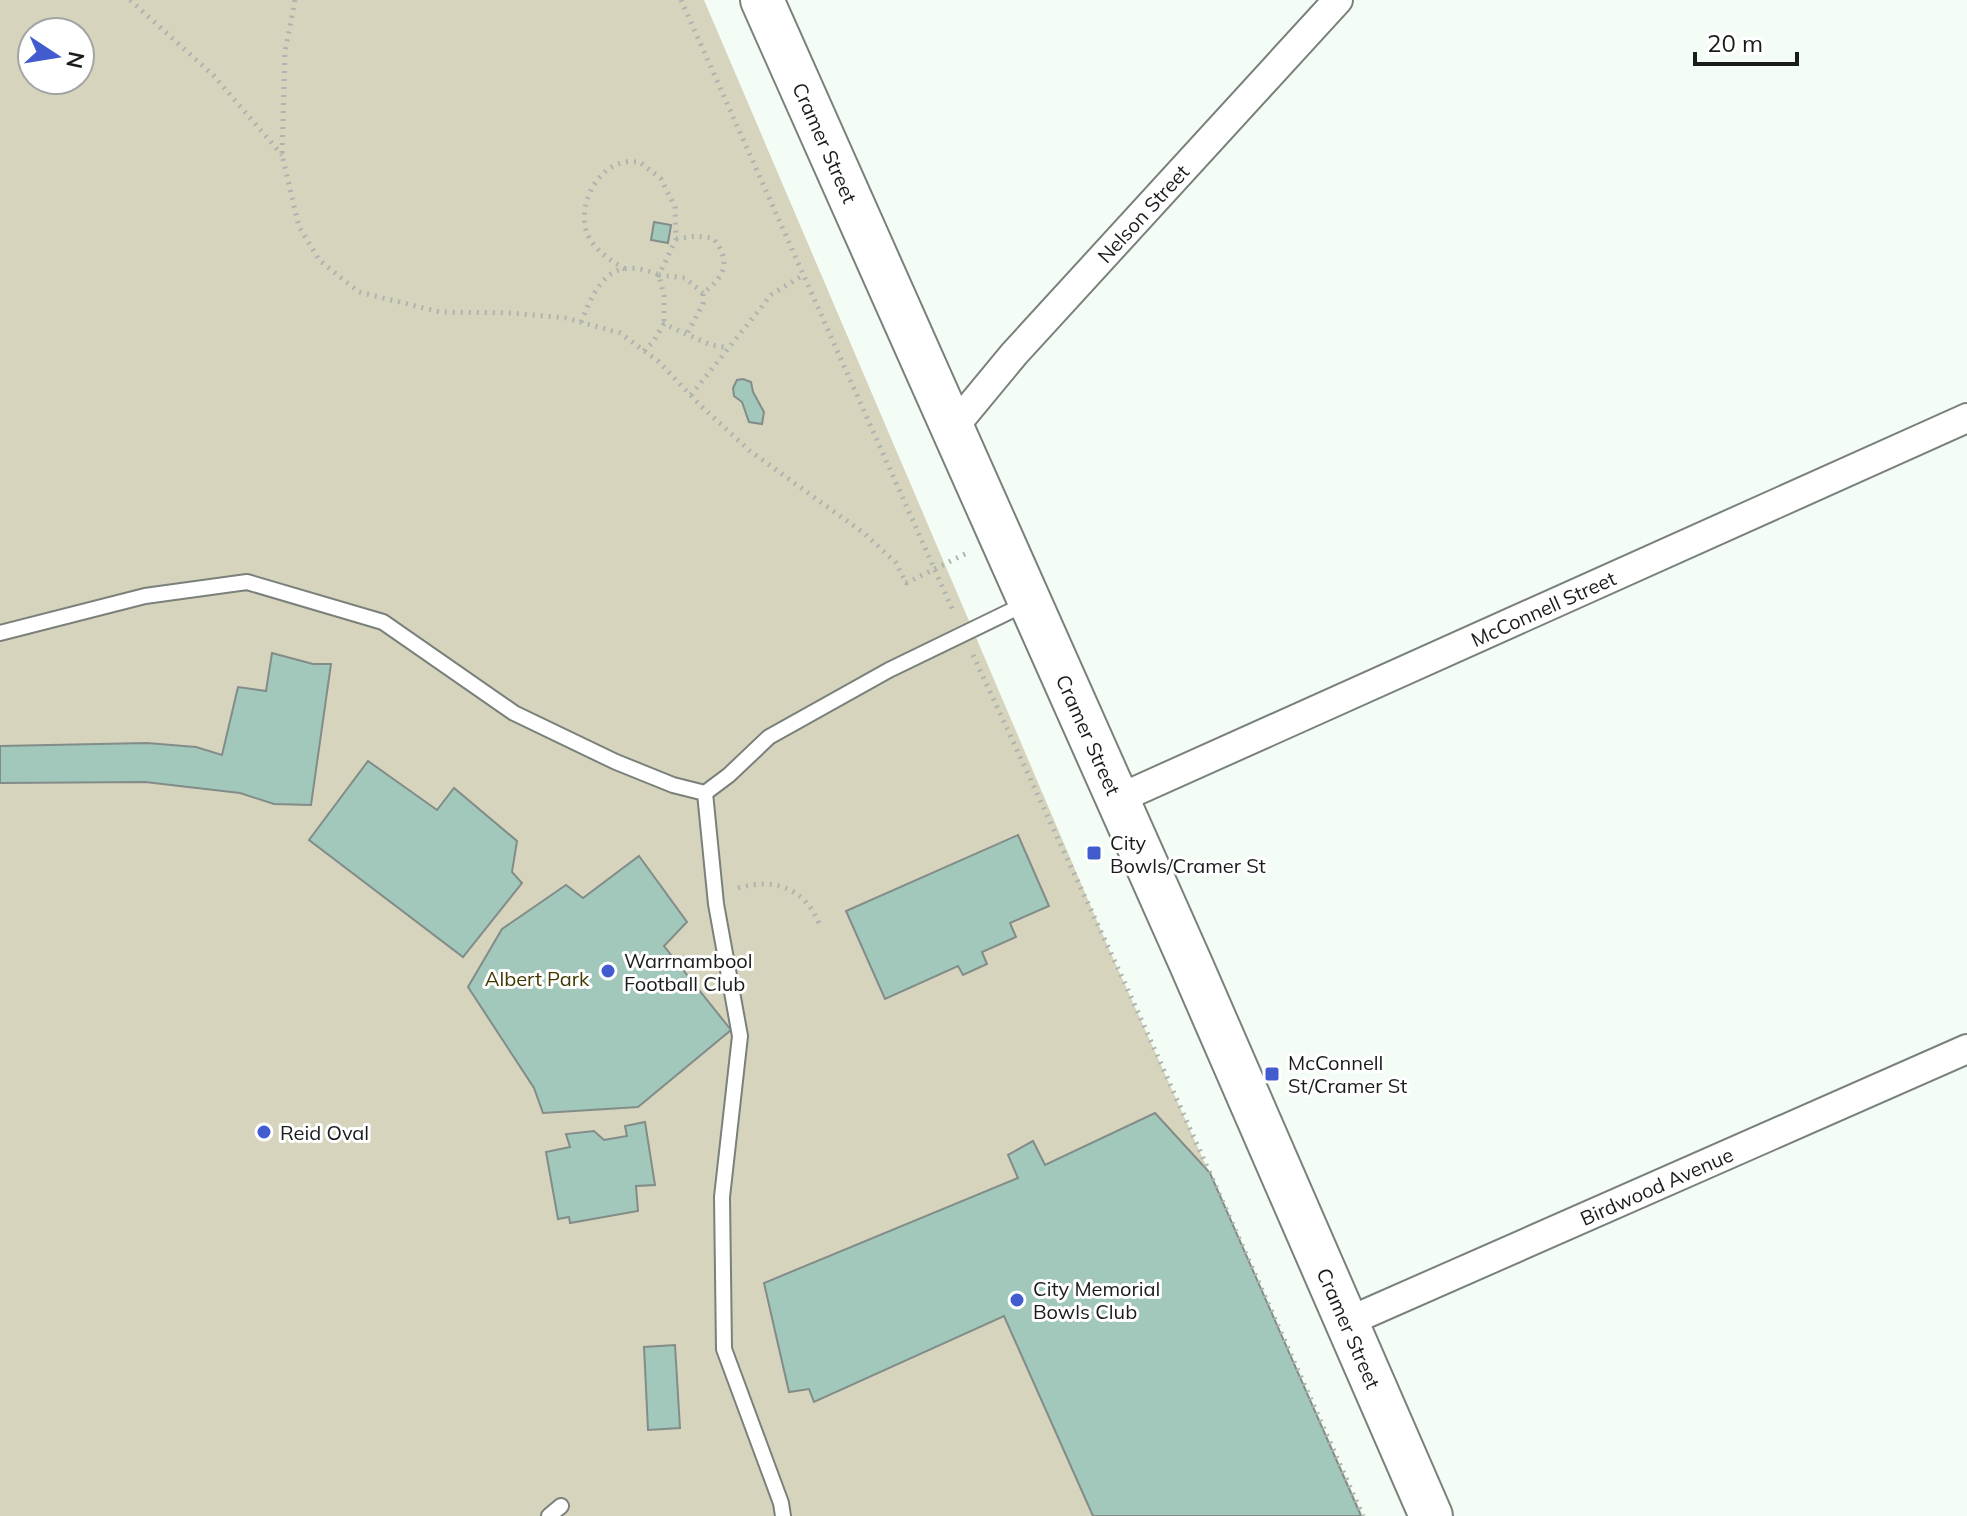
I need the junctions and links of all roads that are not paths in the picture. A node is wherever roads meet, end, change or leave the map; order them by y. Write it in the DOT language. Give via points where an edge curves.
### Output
graph roads {
  1 [pos="762,0"];
  2 [pos="1338,0"];
  3 [pos="1967,418"];
  4 [pos="952,429"];
  5 [pos="1029,602"];
  6 [pos="0,633"];
  7 [pos="705,793"];
  8 [pos="1118,799"];
  9 [pos="1967,1049"];
  10 [pos="1347,1322"];
  11 [pos="783,1516"];
  12 [pos="1431,1516"];
  1 -- 4 [label="street, Cramer Street"];
  2 -- 4 [label="street, Nelson Street" via="1014,354"];
  3 -- 8 [label="street, McConnell Street"];
  4 -- 5 [label="street, Cramer Street"];
  5 -- 7 [label="lane" via="889,670 769,737"];
  5 -- 8 [label="street, Cramer Street"];
  6 -- 7 [label="lane" via="145,596 247,582 383,622 514,713 616,762"];
  7 -- 11 [label="lane" via="715,896 740,1036 722,1197 724,1349"];
  8 -- 10 [label="street, Cramer Street"];
  9 -- 10 [label="street, Birdwood Avenue"];
  10 -- 12 [label="street, Cramer Street"];
}
